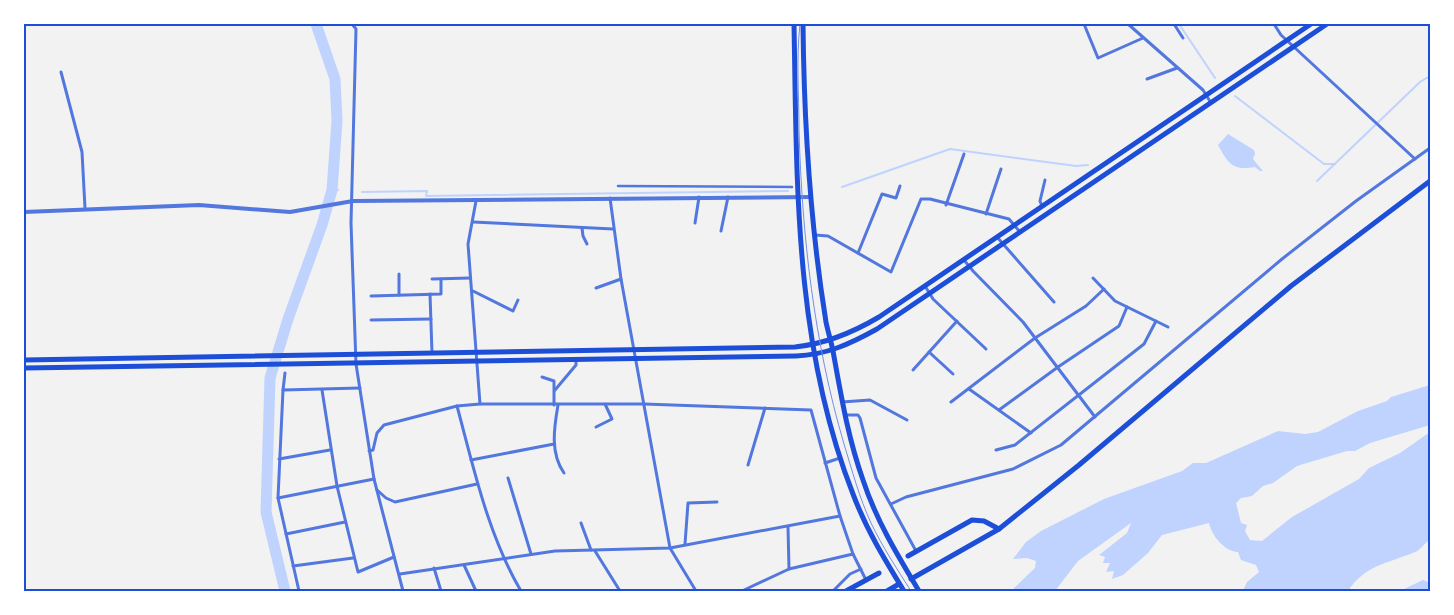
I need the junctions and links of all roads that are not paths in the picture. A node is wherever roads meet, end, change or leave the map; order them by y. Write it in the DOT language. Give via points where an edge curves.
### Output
graph roads {
  1 [pos="352,24"];
  2 [pos="794,24"];
  3 [pos="803,24"];
  4 [pos="1084,24"];
  5 [pos="1130,24"];
  6 [pos="1174,24"];
  7 [pos="1274,24"];
  8 [pos="1311,24"];
  9 [pos="1327,24"];
  10 [pos="1143,38"];
  11 [pos="1183,38"];
  12 [pos="1287,40"];
  13 [pos="1294,46"];
  14 [pos="1178,68"];
  15 [pos="61,72"];
  16 [pos="1147,79"];
  17 [pos="1206,95"];
  18 [pos="1211,103"];
  19 [pos="1430,148"];
  20 [pos="964,154"];
  21 [pos="1415,159"];
  22 [pos="1001,169"];
  23 [pos="1044,180"];
  24 [pos="1430,181"];
  25 [pos="618,186"];
  26 [pos="900,186"];
  27 [pos="792,187"];
  28 [pos="797,196"];
  29 [pos="610,197"];
  30 [pos="699,197"];
  31 [pos="728,197"];
  32 [pos="811,197"];
  33 [pos="476,201"];
  34 [pos="353,202"];
  35 [pos="946,205"];
  36 [pos="1042,207"];
  37 [pos="85,208"];
  38 [pos="24,212"];
  39 [pos="986,214"];
  40 [pos="473,222"];
  41 [pos="695,223"];
  42 [pos="1016,225"];
  43 [pos="582,228"];
  44 [pos="613,229"];
  45 [pos="721,231"];
  46 [pos="1020,232"];
  47 [pos="815,235"];
  48 [pos="997,238"];
  49 [pos="587,244"];
  50 [pos="1002,245"];
  51 [pos="858,253"];
  52 [pos="964,260"];
  53 [pos="969,267"];
  54 [pos="399,274"];
  55 [pos="470,278"];
  56 [pos="1093,278"];
  57 [pos="440,279"];
  58 [pos="621,279"];
  59 [pos="432,280"];
  60 [pos="925,286"];
  61 [pos="596,288"];
  62 [pos="1104,289"];
  63 [pos="472,291"];
  64 [pos="430,294"];
  65 [pos="930,294"];
  66 [pos="399,295"];
  67 [pos="371,296"];
  68 [pos="518,300"];
  69 [pos="1054,302"];
  70 [pos="1127,306"];
  71 [pos="431,318"];
  72 [pos="371,320"];
  73 [pos="957,320"];
  74 [pos="1156,320"];
  75 [pos="1168,327"];
  76 [pos="1035,338"];
  77 [pos="831,340"];
  78 [pos="812,345"];
  79 [pos="633,349"];
  80 [pos="986,349"];
  81 [pos="833,350"];
  82 [pos="476,352"];
  83 [pos="929,352"];
  84 [pos="432,353"];
  85 [pos="356,355"];
  86 [pos="814,355"];
  87 [pos="635,358"];
  88 [pos="24,360"];
  89 [pos="576,360"];
  90 [pos="477,361"];
  91 [pos="356,364"];
  92 [pos="1058,367"];
  93 [pos="24,368"];
  94 [pos="913,370"];
  95 [pos="285,373"];
  96 [pos="953,374"];
  97 [pos="542,377"];
  98 [pos="360,388"];
  99 [pos="969,389"];
  100 [pos="283,390"];
  101 [pos="322,390"];
  102 [pos="554,390"];
  103 [pos="1079,395"];
  104 [pos="841,402"];
  105 [pos="951,402"];
  106 [pos="480,404"];
  107 [pos="605,404"];
  108 [pos="644,404"];
  109 [pos="556,405"];
  110 [pos="457,406"];
  111 [pos="765,408"];
  112 [pos="1000,410"];
  113 [pos="844,415"];
  114 [pos="1095,417"];
  115 [pos="906,420"];
  116 [pos="596,427"];
  117 [pos="1031,433"];
  118 [pos="554,444"];
  119 [pos="330,450"];
  120 [pos="996,450"];
  121 [pos="369,451"];
  122 [pos="840,458"];
  123 [pos="279,459"];
  124 [pos="471,460"];
  125 [pos="825,463"];
  126 [pos="748,466"];
  127 [pos="564,473"];
  128 [pos="508,478"];
  129 [pos="374,479"];
  130 [pos="477,484"];
  131 [pos="336,486"];
  132 [pos="376,489"];
  133 [pos="278,498"];
  134 [pos="717,502"];
  135 [pos="891,504"];
  136 [pos="840,516"];
  137 [pos="345,522"];
  138 [pos="581,523"];
  139 [pos="788,527"];
  140 [pos="998,529"];
  141 [pos="286,534"];
  142 [pos="685,544"];
  143 [pos="670,548"];
  144 [pos="593,550"];
  145 [pos="916,551"];
  146 [pos="531,554"];
  147 [pos="853,554"];
  148 [pos="908,556"];
  149 [pos="353,558"];
  150 [pos="394,558"];
  151 [pos="503,558"];
  152 [pos="464,565"];
  153 [pos="293,566"];
  154 [pos="434,568"];
  155 [pos="789,569"];
  156 [pos="861,569"];
  157 [pos="878,573"];
  158 [pos="400,574"];
  159 [pos="866,580"];
  160 [pos="912,580"];
  161 [pos="902,588"];
  162 [pos="299,591"];
  163 [pos="403,591"];
  164 [pos="441,591"];
  165 [pos="476,591"];
  166 [pos="520,591"];
  167 [pos="620,591"];
  168 [pos="696,591"];
  169 [pos="742,591"];
  170 [pos="833,591"];
  171 [pos="846,591"];
  172 [pos="887,591"];
  173 [pos="919,591"];
  1 -- 34 [label="street" via="356,29"];
  2 -- 28 [label="main road"];
  3 -- 32 [label="main road" via="804,112"];
  4 -- 10 [label="street" via="1098,58"];
  5 -- 10 [label="street"];
  6 -- 11 [label="street"];
  7 -- 12 [label="street"];
  8 -- 12 [label="main road"];
  9 -- 13 [label="main road"];
  10 -- 14 [label="street"];
  12 -- 13 [label="street"];
  12 -- 17 [label="main road"];
  13 -- 18 [label="main road"];
  13 -- 21 [label="street"];
  14 -- 16 [label="street"];
  14 -- 17 [label="street"];
  15 -- 37 [label="street" via="82,152"];
  17 -- 18 [label="street"];
  17 -- 36 [label="main road"];
  18 -- 46 [label="main road"];
  19 -- 21 [label="street"];
  20 -- 35 [label="street"];
  21 -- 114 [label="street" via="1282,259"];
  22 -- 39 [label="street"];
  23 -- 36 [label="street"];
  24 -- 140 [label="main road" via="1291,286"];
  25 -- 27 [label="street"];
  26 -- 51 [label="street" via="896,198 882,194"];
  28 -- 31 [label="street"];
  28 -- 32 [label="street"];
  28 -- 78 [label="main road"];
  29 -- 30 [label="street"];
  29 -- 33 [label="street"];
  29 -- 44 [label="street"];
  30 -- 31 [label="street"];
  30 -- 41 [label="street"];
  31 -- 45 [label="street"];
  32 -- 47 [label="main road"];
  33 -- 34 [label="street"];
  33 -- 40 [label="street"];
  34 -- 37 [label="street" via="290,212 199,204"];
  34 -- 85 [label="street"];
  35 -- 39 [label="street"];
  35 -- 51 [label="street" via="921,199 891,272"];
  36 -- 42 [label="main road"];
  37 -- 38 [label="street"];
  39 -- 42 [label="street" via="1009,219"];
  40 -- 43 [label="street"];
  40 -- 55 [label="street" via="468,244"];
  42 -- 46 [label="street"];
  42 -- 48 [label="main road"];
  43 -- 44 [label="street"];
  43 -- 49 [label="street"];
  44 -- 58 [label="street"];
  46 -- 50 [label="main road"];
  47 -- 51 [label="street" via="828,236"];
  47 -- 77 [label="main road" via="826,324"];
  48 -- 50 [label="street"];
  48 -- 52 [label="main road"];
  50 -- 53 [label="main road"];
  50 -- 69 [label="street"];
  52 -- 53 [label="street"];
  52 -- 60 [label="main road"];
  53 -- 65 [label="main road"];
  53 -- 76 [label="street"];
  54 -- 66 [label="street"];
  55 -- 57 [label="street"];
  55 -- 63 [label="street"];
  56 -- 62 [label="street"];
  57 -- 59 [label="street"];
  57 -- 64 [label="street" via="441,294"];
  58 -- 61 [label="street"];
  58 -- 79 [label="street"];
  60 -- 65 [label="street"];
  60 -- 77 [label="main road" via="863,327"];
  62 -- 70 [label="street" via="1115,301"];
  62 -- 76 [label="street" via="1086,306"];
  63 -- 68 [label="street" via="512,312"];
  63 -- 82 [label="street"];
  64 -- 66 [label="street"];
  64 -- 71 [label="street"];
  65 -- 73 [label="street"];
  65 -- 81 [label="main road" via="877,329"];
  66 -- 67 [label="street"];
  70 -- 74 [label="street"];
  70 -- 92 [label="street" via="1119,326"];
  71 -- 72 [label="street"];
  71 -- 84 [label="street"];
  73 -- 80 [label="street"];
  73 -- 83 [label="street"];
  74 -- 75 [label="street"];
  74 -- 103 [label="street" via="1144,344"];
  76 -- 92 [label="street"];
  76 -- 99 [label="street"];
  77 -- 78 [label="main road"];
  77 -- 81 [label="main road"];
  78 -- 79 [label="main road"];
  78 -- 86 [label="main road"];
  79 -- 82 [label="main road"];
  79 -- 87 [label="street"];
  81 -- 86 [label="main road"];
  81 -- 104 [label="main road"];
  82 -- 84 [label="main road"];
  82 -- 90 [label="street"];
  83 -- 94 [label="street"];
  83 -- 96 [label="street"];
  84 -- 85 [label="main road"];
  85 -- 88 [label="main road"];
  85 -- 91 [label="street"];
  86 -- 87 [label="main road"];
  86 -- 122 [label="main road"];
  87 -- 89 [label="main road"];
  87 -- 108 [label="street"];
  89 -- 90 [label="main road"];
  89 -- 102 [label="street" via="576,365"];
  90 -- 91 [label="main road"];
  90 -- 106 [label="street"];
  91 -- 93 [label="main road"];
  91 -- 98 [label="street"];
  92 -- 103 [label="street"];
  92 -- 112 [label="street"];
  95 -- 100 [label="street"];
  97 -- 102 [label="street" via="554,381"];
  98 -- 101 [label="street"];
  98 -- 121 [label="street"];
  99 -- 105 [label="street"];
  99 -- 112 [label="street"];
  100 -- 101 [label="street"];
  100 -- 123 [label="street"];
  101 -- 119 [label="street"];
  102 -- 109 [label="street"];
  103 -- 114 [label="street"];
  103 -- 117 [label="street"];
  104 -- 113 [label="main road"];
  104 -- 115 [label="street" via="870,400"];
  106 -- 109 [label="street"];
  106 -- 110 [label="street"];
  107 -- 108 [label="street"];
  107 -- 109 [label="street"];
  107 -- 116 [label="street" via="612,418"];
  108 -- 111 [label="street"];
  108 -- 143 [label="street"];
  109 -- 118 [label="street"];
  110 -- 121 [label="street" via="384,425 377,433 373,450"];
  110 -- 124 [label="street"];
  111 -- 125 [label="street" via="811,410"];
  111 -- 126 [label="street"];
  112 -- 117 [label="street"];
  113 -- 135 [label="street" via="858,415 860,418 873,470"];
  113 -- 160 [label="main road" via="879,521"];
  114 -- 135 [label="street" via="1061,445 1032,462"];
  117 -- 120 [label="street" via="1015,445"];
  118 -- 124 [label="street"];
  118 -- 127 [label="street" via="558,465"];
  119 -- 123 [label="street"];
  119 -- 131 [label="street"];
  121 -- 129 [label="street"];
  122 -- 125 [label="street"];
  122 -- 161 [label="main road" via="867,527"];
  123 -- 133 [label="street"];
  124 -- 130 [label="street"];
  125 -- 136 [label="street"];
  128 -- 146 [label="street"];
  129 -- 131 [label="street"];
  129 -- 132 [label="street"];
  130 -- 132 [label="street" via="395,502"];
  130 -- 151 [label="street"];
  131 -- 133 [label="street"];
  131 -- 137 [label="street"];
  132 -- 150 [label="street"];
  133 -- 141 [label="street"];
  134 -- 142 [label="street" via="688,503"];
  135 -- 145 [label="street"];
  136 -- 139 [label="street"];
  136 -- 147 [label="street"];
  137 -- 141 [label="street"];
  137 -- 149 [label="street"];
  138 -- 144 [label="street"];
  139 -- 142 [label="street"];
  139 -- 155 [label="street"];
  140 -- 145 [label="main road" via="984,521 972,520"];
  140 -- 160 [label="main road"];
  141 -- 153 [label="street"];
  142 -- 143 [label="street"];
  143 -- 144 [label="street"];
  143 -- 168 [label="street"];
  144 -- 146 [label="street"];
  144 -- 167 [label="street"];
  145 -- 148 [label="main road"];
  146 -- 151 [label="street"];
  147 -- 155 [label="street"];
  147 -- 156 [label="street"];
  149 -- 150 [label="street" via="358,572"];
  149 -- 153 [label="street"];
  150 -- 158 [label="street"];
  151 -- 152 [label="street"];
  151 -- 166 [label="street"];
  152 -- 154 [label="street"];
  152 -- 165 [label="street"];
  153 -- 162 [label="street"];
  154 -- 158 [label="street"];
  154 -- 164 [label="street"];
  155 -- 169 [label="street"];
  156 -- 159 [label="street"];
  156 -- 170 [label="street" via="850,574"];
  157 -- 159 [label="main road"];
  158 -- 163 [label="street"];
  159 -- 171 [label="main road"];
  160 -- 173 [label="main road"];
  161 -- 172 [label="main road"];
}
